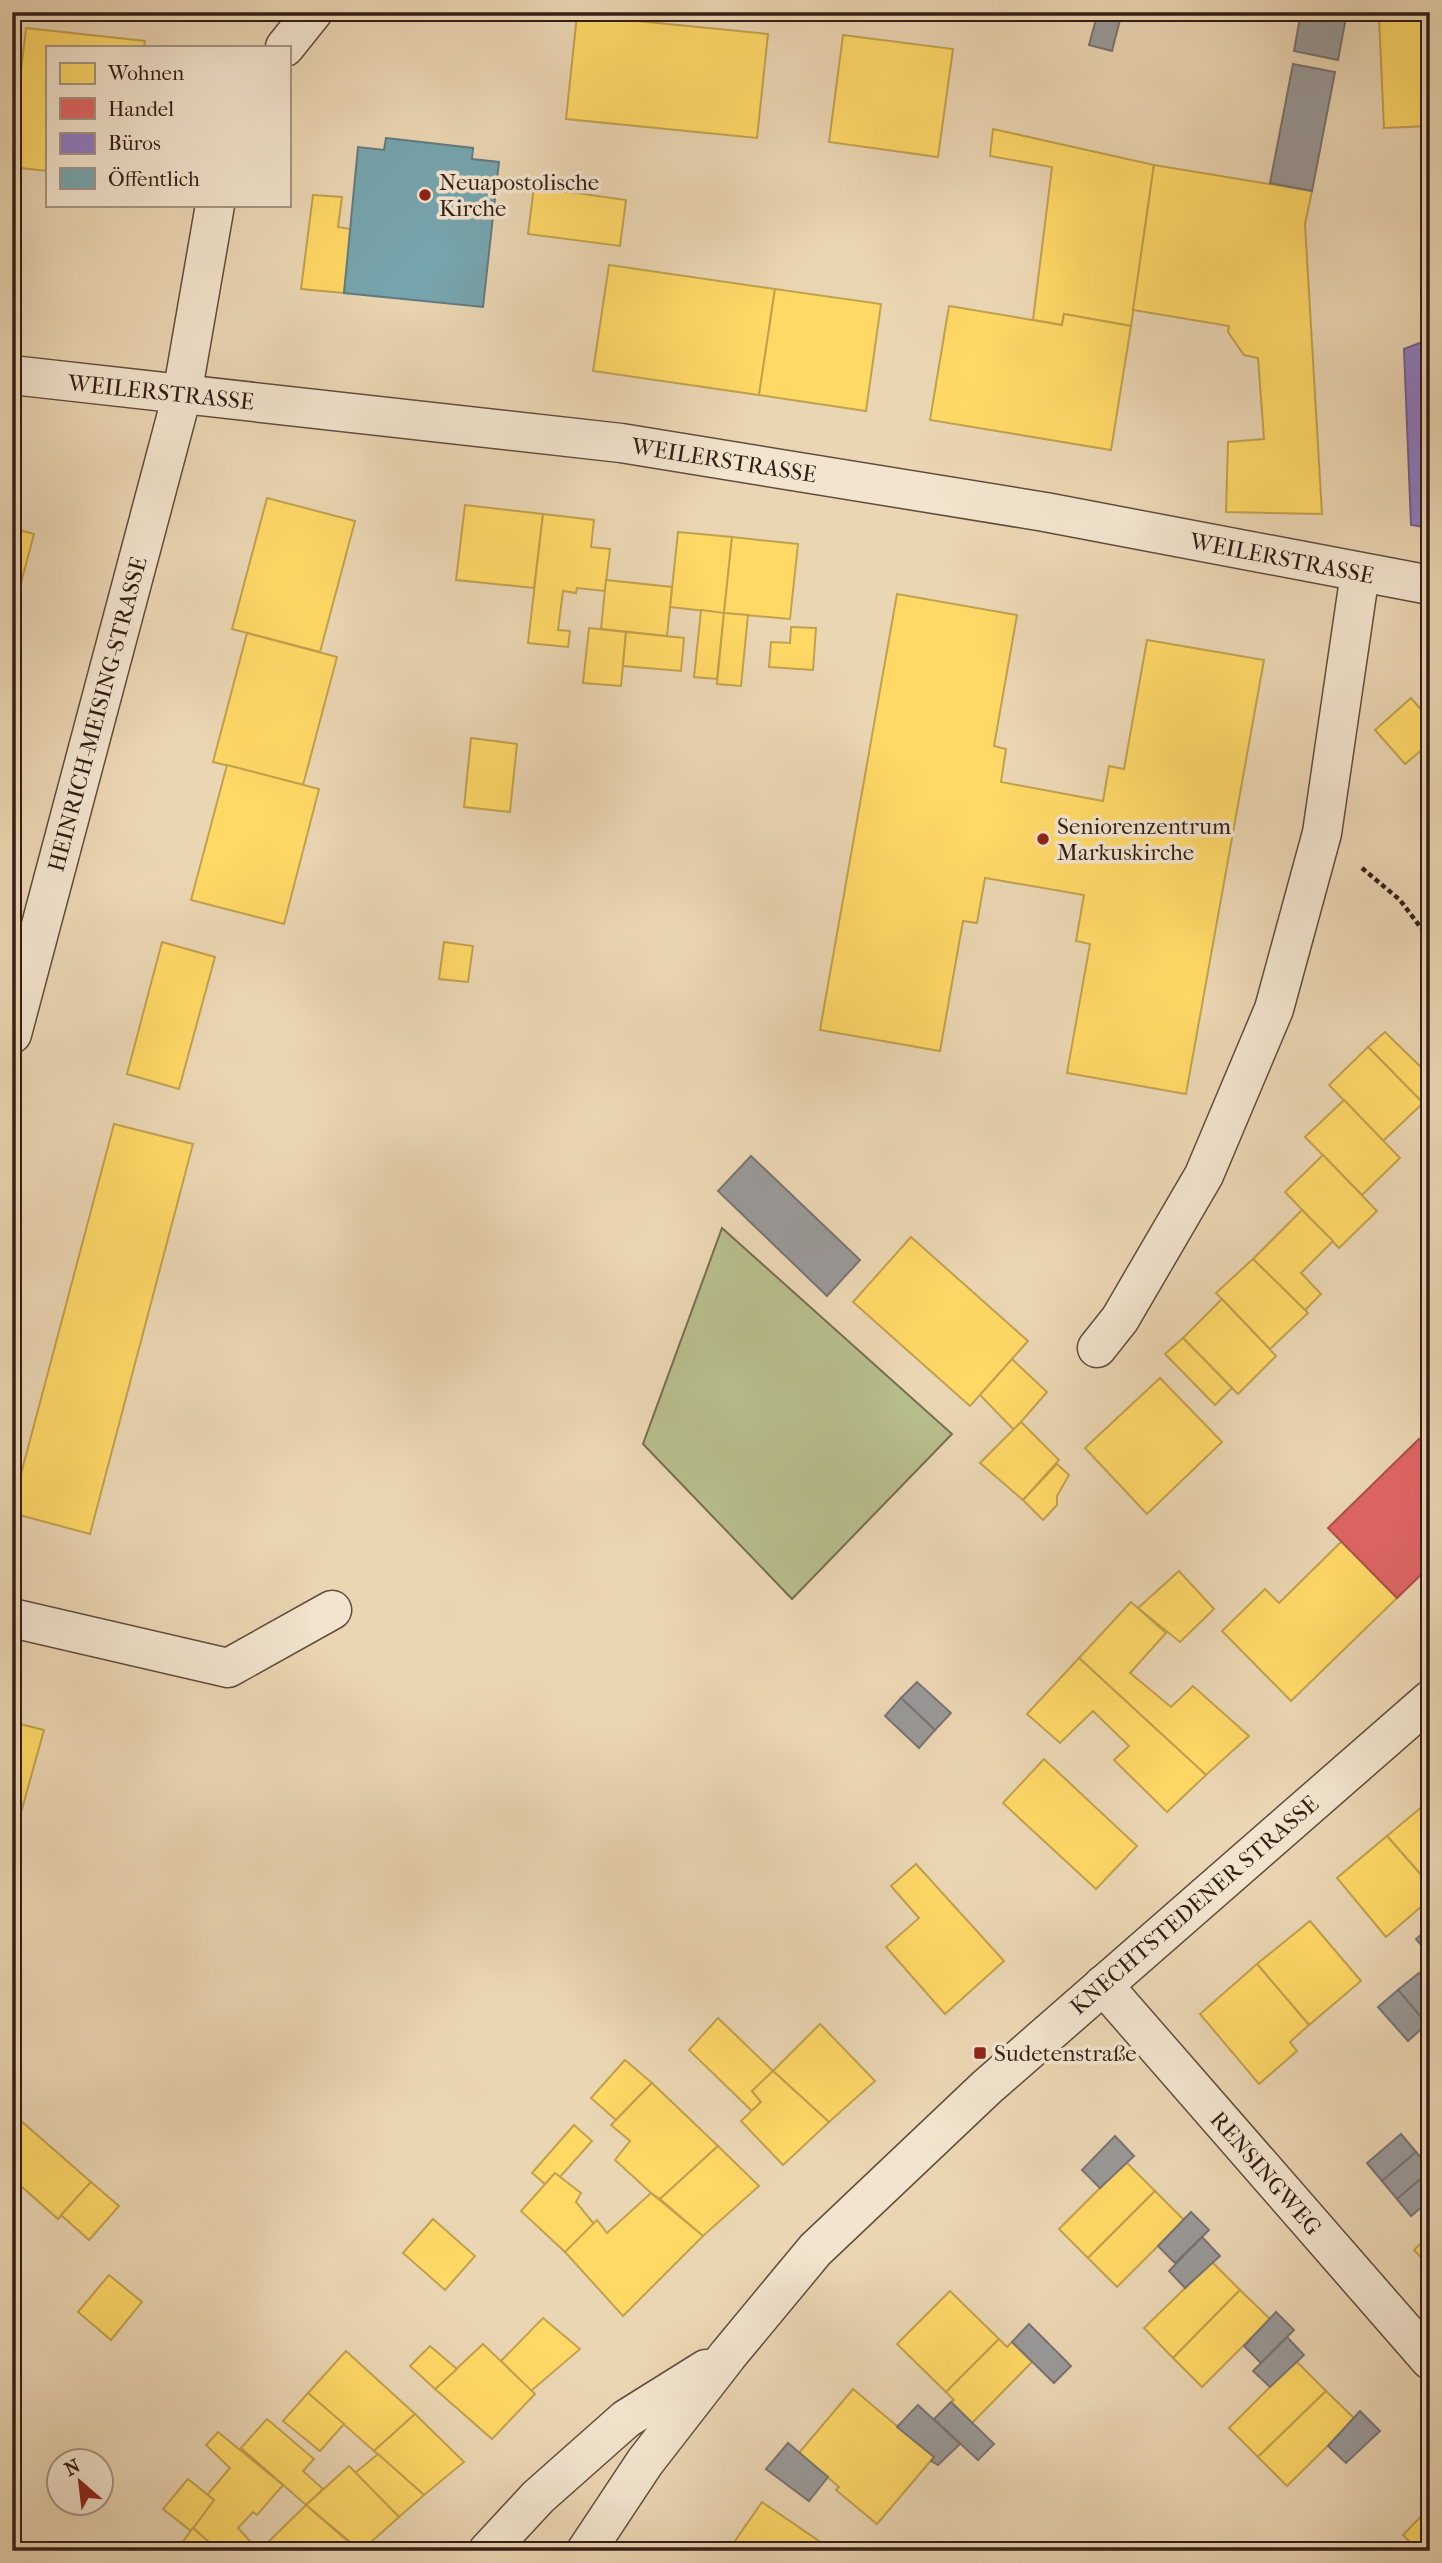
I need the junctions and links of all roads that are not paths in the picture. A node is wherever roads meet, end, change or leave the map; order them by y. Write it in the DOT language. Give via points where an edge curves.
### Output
graph roads {
  1 [pos="313,12"];
  2 [pos="286,46"];
  3 [pos="215,206"];
  4 [pos="12,375"];
  5 [pos="181,395"];
  6 [pos="1373,575"];
  7 [pos="1430,585"];
  8 [pos="18,984"];
  9 [pos="12,1034"];
  10 [pos="1097,1348"];
  11 [pos="332,1610"];
  12 [pos="12,1618"];
  13 [pos="1430,1700"];
  14 [pos="1103,1985"];
  15 [pos="728,2355"];
  16 [pos="1430,2360"];
  17 [pos="488,2551"];
  18 [pos="586,2551"];
  1 -- 2 [label="street"];
  3 -- 5 [label="street, HEINRICH-MEISING-STRASSE"];
  4 -- 5 [label="street, WEILERSTRASSE"];
  5 -- 6 [label="street, WEILERSTRASSE" via="621,443 1045,512"];
  5 -- 8 [label="street, HEINRICH-MEISING-STRASSE"];
  6 -- 7 [label="street, WEILERSTRASSE"];
  6 -- 10 [label="street" via="1322,833 1274,1009 1204,1175 1120,1319"];
  8 -- 9 [label="street, HEINRICH-MEISING-STRASSE"];
  11 -- 12 [label="street" via="228,1668"];
  13 -- 14 [label="street, KNECHTSTEDENER STRASSE"];
  14 -- 15 [label="street, KNECHTSTEDENER STRASSE" via="815,2250"];
  14 -- 16 [label="street, RENSINGWEG"];
  15 -- 17 [label="street, KNECHTSTEDENER STRASSE" via="626,2419 538,2497"];
  15 -- 18 [label="street, KNECHTSTEDENER STRASSE" via="645,2462"];
}
